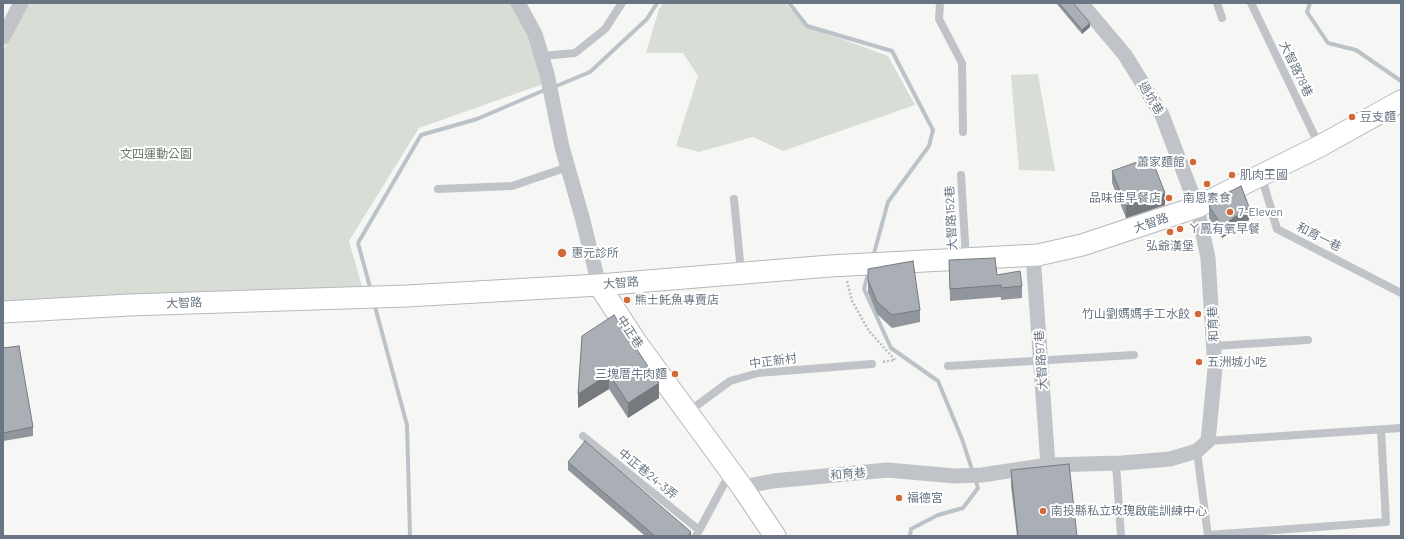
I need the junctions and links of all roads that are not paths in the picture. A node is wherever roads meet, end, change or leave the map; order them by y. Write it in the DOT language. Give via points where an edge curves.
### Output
graph roads {
  1 [pos="22,3"];
  2 [pos="518,3"];
  3 [pos="622,3"];
  4 [pos="940,3"];
  5 [pos="1081,3"];
  6 [pos="1217,3"];
  7 [pos="1251,3"];
  8 [pos="1222,18"];
  9 [pos="3,37"];
  10 [pos="542,56"];
  11 [pos="1401,102"];
  12 [pos="963,132"];
  13 [pos="1320,146"];
  14 [pos="568,167"];
  15 [pos="961,175"];
  16 [pos="1261,175"];
  17 [pos="438,190"];
  18 [pos="734,199"];
  19 [pos="1197,207"];
  20 [pos="1033,255"];
  21 [pos="966,259"];
  22 [pos="741,273"];
  23 [pos="599,285"];
  24 [pos="1401,293"];
  25 [pos="3,312"];
  26 [pos="1308,340"];
  27 [pos="1214,346"];
  28 [pos="1134,355"];
  29 [pos="1041,361"];
  30 [pos="872,364"];
  31 [pos="948,366"];
  32 [pos="688,413"];
  33 [pos="1401,428"];
  34 [pos="1381,430"];
  35 [pos="582,436"];
  36 [pos="1202,446"];
  37 [pos="1116,464"];
  38 [pos="1048,465"];
  39 [pos="737,479"];
  40 [pos="697,533"];
  41 [pos="1208,535"];
  42 [pos="775,536"];
  43 [pos="1122,536"];
  1 -- 9 [label="street"];
  2 -- 10 [label="street" via="535,34"];
  3 -- 10 [label="lane" via="605,29 575,53"];
  4 -- 12 [label="lane" via="939,19 962,63"];
  5 -- 19 [label="street, 過坑巷" via="1125,55 1162,115"];
  6 -- 8 [label="lane"];
  7 -- 13 [label="lane, 大智路78巷"];
  10 -- 14 [label="street, 中正巷"];
  11 -- 13 [label="street, 大智路"];
  13 -- 16 [label="street, 大智路"];
  14 -- 17 [label="lane" via="512,186"];
  14 -- 23 [label="street, 中正巷"];
  15 -- 21 [label="lane, 大智路152巷"];
  16 -- 19 [label="street, 大智路"];
  16 -- 24 [label="lane, 和育一巷" via="1277,229"];
  18 -- 22 [label="lane"];
  19 -- 20 [label="street, 大智路" via="1082,245"];
  19 -- 27 [label="street, 和育巷" via="1208,258"];
  20 -- 21 [label="street, 大智路"];
  20 -- 29 [label="street, 大智路97巷"];
  21 -- 22 [label="street, 大智路"];
  22 -- 23 [label="street, 大智路"];
  23 -- 25 [label="street, 大智路"];
  23 -- 32 [label="street, 中正巷" via="636,342"];
  26 -- 27 [label="lane"];
  27 -- 36 [label="street, 和育巷" via="1215,369"];
  28 -- 29 [label="lane"];
  29 -- 31 [label="lane"];
  29 -- 38 [label="street, 大智路97巷"];
  30 -- 32 [label="lane, 中正新村" via="758,373 730,381"];
  32 -- 39 [label="street, 中正巷"];
  33 -- 34 [label="lane"];
  34 -- 36 [label="lane"];
  34 -- 41 [label="lane" via="1386,522"];
  35 -- 40 [label="lane, 中正巷24-3弄"];
  36 -- 37 [label="street" via="1170,459"];
  36 -- 41 [label="lane"];
  37 -- 38 [label="street"];
  37 -- 43 [label="lane"];
  38 -- 39 [label="street, 和育巷" via="982,475 954,476 887,470 774,481"];
  39 -- 40 [label="lane, 中正巷24-3弄"];
  39 -- 42 [label="street, 中正巷"];
}
